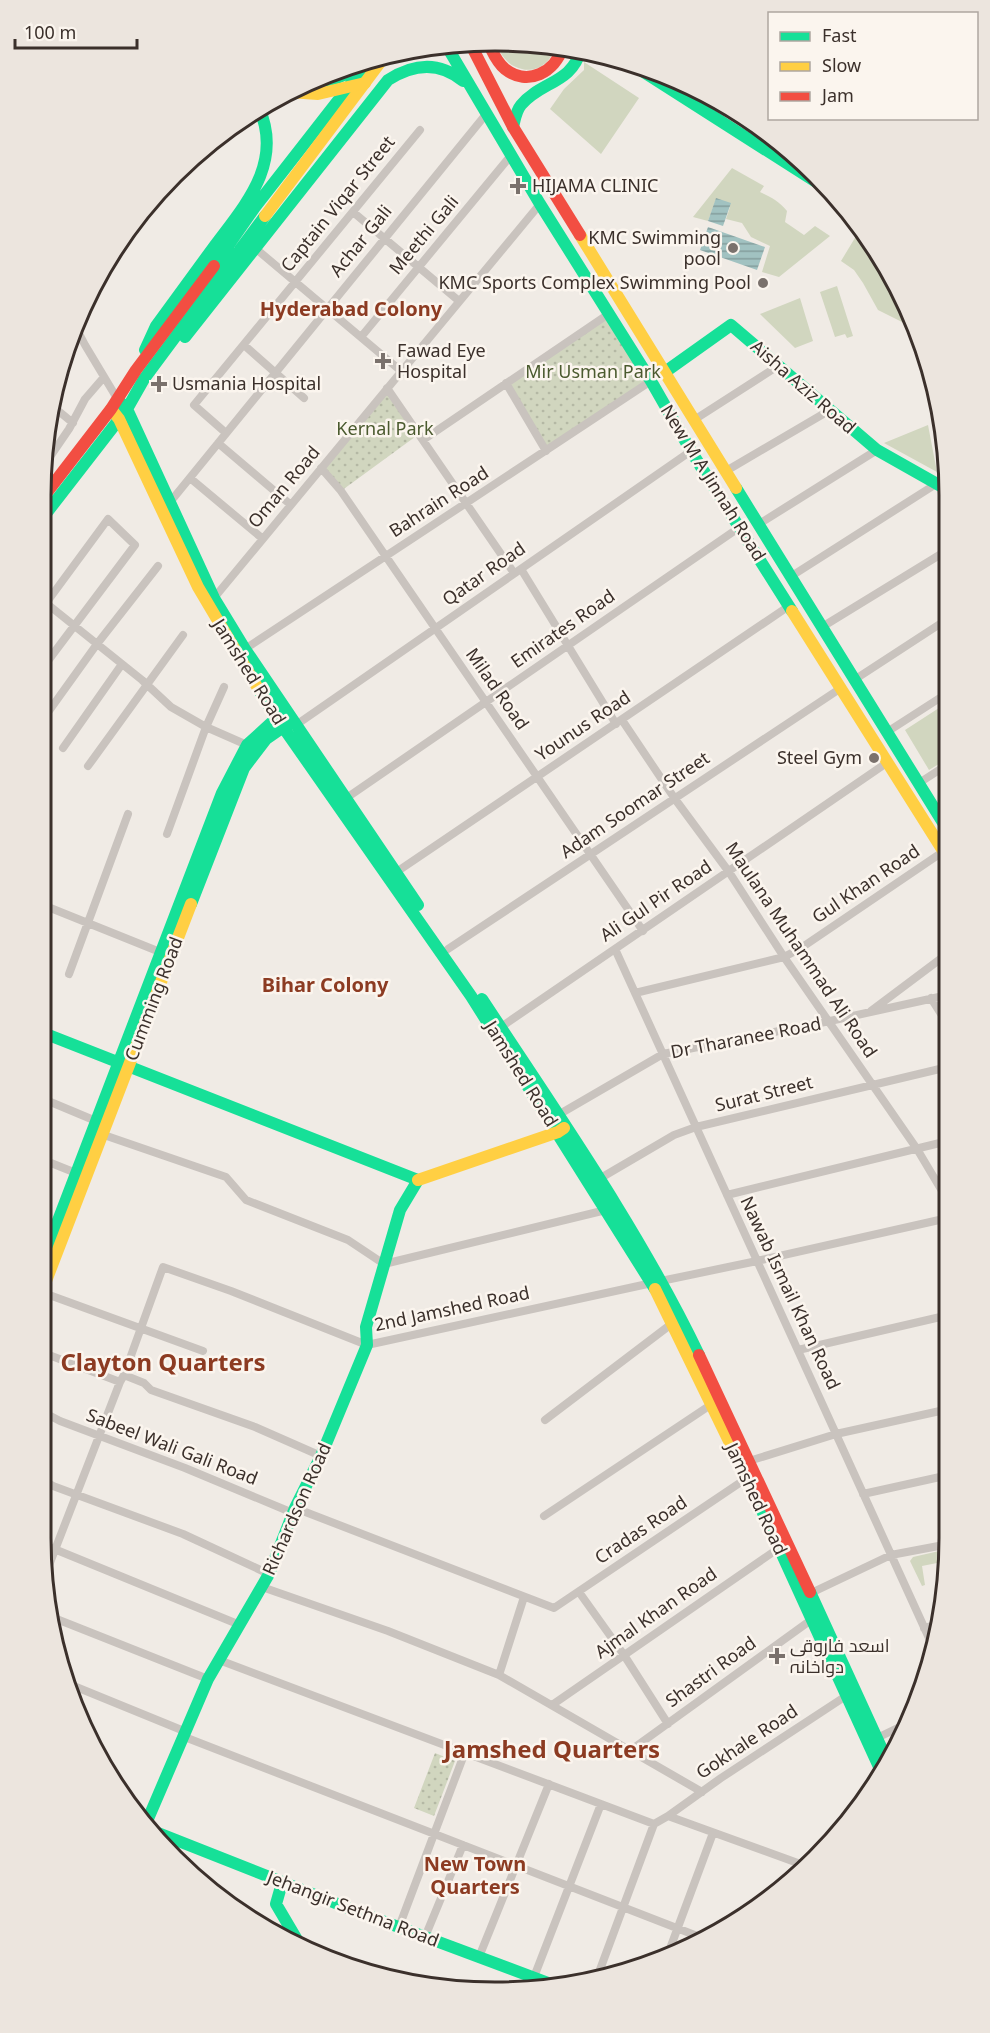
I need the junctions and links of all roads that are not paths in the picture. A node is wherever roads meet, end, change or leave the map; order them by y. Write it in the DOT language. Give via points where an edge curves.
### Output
graph roads {
  1 [pos="493,51"];
  2 [pos="474,52"];
  3 [pos="445,54"];
  4 [pos="451,54"];
  5 [pos="559,56"];
  6 [pos="577,59"];
  7 [pos="458,66"];
  8 [pos="377,67"];
  9 [pos="360,72"];
  10 [pos="365,83"];
  11 [pos="663,84"];
  12 [pos="305,94"];
  13 [pos="478,96"];
  14 [pos="487,113"];
  15 [pos="262,117"];
  16 [pos="513,127"];
  17 [pos="420,130"];
  18 [pos="512,154"];
  19 [pos="798,170"];
  20 [pos="540,204"];
  21 [pos="353,212"];
  22 [pos="385,238"];
  23 [pos="255,248"];
  24 [pos="419,267"];
  25 [pos="295,282"];
  26 [pos="459,301"];
  27 [pos="327,309"];
  28 [pos="610,313"];
  29 [pos="81,336"];
  30 [pos="361,337"];
  31 [pos="244,345"];
  32 [pos="778,366"];
  33 [pos="401,371"];
  34 [pos="665,372"];
  35 [pos="275,373"];
  36 [pos="140,375"];
  37 [pos="104,377"];
  38 [pos="651,381"];
  39 [pos="506,383"];
  40 [pos="387,388"];
  41 [pos="304,398"];
  42 [pos="120,409"];
  43 [pos="830,410"];
  44 [pos="59,412"];
  45 [pos="694,420"];
  46 [pos="72,423"];
  47 [pos="226,433"];
  48 [pos="423,440"];
  49 [pos="218,443"];
  50 [pos="877,450"];
  51 [pos="54,451"];
  52 [pos="546,451"];
  53 [pos="691,451"];
  54 [pos="321,468"];
  55 [pos="726,471"];
  56 [pos="190,478"];
  57 [pos="939,486"];
  58 [pos="51,487"];
  59 [pos="939,488"];
  60 [pos="171,501"];
  61 [pos="466,503"];
  62 [pos="51,505"];
  63 [pos="291,505"];
  64 [pos="759,524"];
  65 [pos="740,527"];
  66 [pos="263,539"];
  67 [pos="939,555"];
  68 [pos="386,556"];
  69 [pos="158,566"];
  70 [pos="518,571"];
  71 [pos="790,577"];
  72 [pos="51,592"];
  73 [pos="214,598"];
  74 [pos="789,606"];
  75 [pos="51,610"];
  76 [pos="74,625"];
  77 [pos="939,625"];
  78 [pos="822,627"];
  79 [pos="435,628"];
  80 [pos="183,635"];
  81 [pos="97,644"];
  82 [pos="568,645"];
  83 [pos="245,649"];
  84 [pos="51,655"];
  85 [pos="122,664"];
  86 [pos="854,680"];
  87 [pos="146,684"];
  88 [pos="224,687"];
  89 [pos="841,688"];
  90 [pos="939,699"];
  91 [pos="486,702"];
  92 [pos="51,707"];
  93 [pos="286,720"];
  94 [pos="619,722"];
  95 [pos="206,726"];
  96 [pos="887,732"];
  97 [pos="247,745"];
  98 [pos="63,748"];
  99 [pos="888,762"];
  100 [pos="88,766"];
  101 [pos="939,770"];
  102 [pos="537,777"];
  103 [pos="919,783"];
  104 [pos="345,798"];
  105 [pos="675,798"];
  106 [pos="128,814"];
  107 [pos="939,817"];
  108 [pos="168,834"];
  109 [pos="939,844"];
  110 [pos="591,854"];
  111 [pos="939,858"];
  112 [pos="729,872"];
  113 [pos="395,873"];
  114 [pos="51,908"];
  115 [pos="88,924"];
  116 [pos="643,931"];
  117 [pos="448,949"];
  118 [pos="615,949"];
  119 [pos="160,952"];
  120 [pos="784,957"];
  121 [pos="939,960"];
  122 [pos="69,974"];
  123 [pos="635,993"];
  124 [pos="939,997"];
  125 [pos="931,998"];
  126 [pos="939,1011"];
  127 [pos="868,1013"];
  128 [pos="830,1021"];
  129 [pos="501,1027"];
  130 [pos="51,1036"];
  131 [pos="663,1054"];
  132 [pos="123,1064"];
  133 [pos="939,1069"];
  134 [pos="873,1085"];
  135 [pos="51,1103"];
  136 [pos="558,1115"];
  137 [pos="96,1121"];
  138 [pos="696,1127"];
  139 [pos="561,1130"];
  140 [pos="101,1134"];
  141 [pos="939,1144"];
  142 [pos="917,1149"];
  143 [pos="51,1163"];
  144 [pos="76,1173"];
  145 [pos="598,1179"];
  146 [pos="418,1180"];
  147 [pos="939,1186"];
  148 [pos="727,1195"];
  149 [pos="606,1210"];
  150 [pos="939,1220"];
  151 [pos="51,1222"];
  152 [pos="56,1224"];
  153 [pos="51,1237"];
  154 [pos="757,1261"];
  155 [pos="384,1264"];
  156 [pos="51,1266"];
  157 [pos="657,1282"];
  158 [pos="51,1296"];
  159 [pos="939,1317"];
  160 [pos="674,1322"];
  161 [pos="141,1328"];
  162 [pos="367,1345"];
  163 [pos="798,1350"];
  164 [pos="203,1351"];
  165 [pos="51,1355"];
  166 [pos="122,1378"];
  167 [pos="712,1404"];
  168 [pos="939,1411"];
  169 [pos="51,1416"];
  170 [pos="545,1420"];
  171 [pos="99,1434"];
  172 [pos="836,1434"];
  173 [pos="321,1456"];
  174 [pos="749,1461"];
  175 [pos="747,1478"];
  176 [pos="939,1478"];
  177 [pos="51,1484"];
  178 [pos="76,1494"];
  179 [pos="863,1494"];
  180 [pos="294,1510"];
  181 [pos="544,1516"];
  182 [pos="939,1546"];
  183 [pos="51,1548"];
  184 [pos="779,1548"];
  185 [pos="55,1550"];
  186 [pos="891,1555"];
  187 [pos="52,1558"];
  188 [pos="269,1574"];
  189 [pos="262,1587"];
  190 [pos="579,1592"];
  191 [pos="811,1593"];
  192 [pos="524,1597"];
  193 [pos="554,1608"];
  194 [pos="59,1620"];
  195 [pos="811,1620"];
  196 [pos="240,1625"];
  197 [pos="930,1627"];
  198 [pos="924,1628"];
  199 [pos="928,1636"];
  200 [pos="624,1655"];
  201 [pos="219,1660"];
  202 [pos="499,1675"];
  203 [pos="208,1679"];
  204 [pos="78,1688"];
  205 [pos="850,1693"];
  206 [pos="552,1705"];
  207 [pos="668,1724"];
  208 [pos="895,1729"];
  209 [pos="183,1733"];
  210 [pos="877,1738"];
  211 [pos="631,1750"];
  212 [pos="465,1752"];
  213 [pos="884,1753"];
  214 [pos="877,1764"];
  215 [pos="549,1784"];
  216 [pos="702,1792"];
  217 [pos="601,1804"];
  218 [pos="668,1816"];
  219 [pos="151,1818"];
  220 [pos="654,1824"];
  221 [pos="713,1833"];
  222 [pos="435,1834"];
  223 [pos="165,1835"];
  224 [pos="463,1845"];
  225 [pos="181,1852"];
  226 [pos="797,1863"];
  227 [pos="516,1865"];
  228 [pos="571,1886"];
  229 [pos="280,1890"];
  230 [pos="623,1907"];
  231 [pos="399,1927"];
  232 [pos="678,1928"];
  233 [pos="293,1933"];
  234 [pos="694,1935"];
  235 [pos="425,1936"];
  236 [pos="671,1945"];
  237 [pos="479,1957"];
  238 [pos="600,1969"];
  239 [pos="529,1980"];
  240 [pos="536,1980"];
  241 [pos="528,1981"];
  1 -- 5 [label="main road" via="504,69 527,78 552,68"];
  2 -- 16 [label="main road, New M A Jinnah Road"];
  3 -- 7 [label="main road"];
  4 -- 7 [label="main road, New M A Jinnah Road"];
  6 -- 16 [label="main road" via="567,74 528,97 519,107"];
  7 -- 13 [label="main road, New M A Jinnah Road"];
  8 -- 10 [label="main road"];
  9 -- 36 [label="main road" via="255,207"];
  10 -- 12 [label="main road, bridge" via="328,95"];
  10 -- 36 [label="main road"];
  11 -- 19 [label="main road"];
  13 -- 14 [label="main road, New M A Jinnah Road"];
  13 -- 23 [label="main road" via="456,73 411,67 398,72"];
  14 -- 18 [label="main road, New M A Jinnah Road"];
  14 -- 22 [label="street, Achar Gali"];
  15 -- 36 [label="main road" via="267,149 254,192 156,326"];
  16 -- 34 [label="main road, New M A Jinnah Road"];
  17 -- 21 [label="street, Captain Viqar Street"];
  18 -- 20 [label="main road, New M A Jinnah Road"];
  18 -- 24 [label="street, Meethi Gali"];
  20 -- 26 [label="street, Oman Road"];
  20 -- 28 [label="main road, New M A Jinnah Road"];
  21 -- 22 [label="street"];
  21 -- 25 [label="street, Captain Viqar Street"];
  22 -- 24 [label="street"];
  22 -- 27 [label="street, Achar Gali"];
  23 -- 25 [label="street"];
  23 -- 36 [label="main road" via="155,377"];
  24 -- 26 [label="street"];
  24 -- 30 [label="street, Meethi Gali"];
  25 -- 27 [label="street"];
  25 -- 31 [label="street, Captain Viqar Street"];
  26 -- 33 [label="street, Oman Road"];
  27 -- 30 [label="street"];
  27 -- 35 [label="street, Achar Gali"];
  28 -- 38 [label="main road, New M A Jinnah Road"];
  28 -- 39 [label="street"];
  29 -- 37 [label="street"];
  30 -- 33 [label="street"];
  31 -- 35 [label="street"];
  31 -- 47 [label="street, Captain Viqar Street" via="194,405"];
  32 -- 34 [label="main road, Aisha Aziz Road" via="731,325"];
  32 -- 43 [label="main road, Aisha Aziz Road"];
  32 -- 45 [label="street"];
  33 -- 40 [label="street, Oman Road"];
  34 -- 45 [label="main road, New M A Jinnah Road"];
  35 -- 41 [label="street"];
  35 -- 47 [label="street, Achar Gali"];
  36 -- 42 [label="main road"];
  37 -- 42 [label="street"];
  37 -- 46 [label="street" via="85,399"];
  38 -- 52 [label="street, Bahrain Road"];
  38 -- 53 [label="main road, New M A Jinnah Road"];
  39 -- 48 [label="street"];
  39 -- 52 [label="street"];
  40 -- 48 [label="street, Maulana Muhammad Ali Road"];
  40 -- 54 [label="street, Oman Road"];
  42 -- 58 [label="main road"];
  42 -- 60 [label="main road, Jamshed Road"];
  42 -- 62 [label="main road"];
  42 -- 93 [label="main road, Jamshed Road" via="198,586"];
  43 -- 50 [label="main road, Aisha Aziz Road"];
  43 -- 55 [label="street"];
  44 -- 46 [label="street"];
  45 -- 55 [label="main road, New M A Jinnah Road"];
  46 -- 51 [label="street"];
  47 -- 49 [label="street, Achar Gali"];
  48 -- 61 [label="street, Maulana Muhammad Ali Road"];
  49 -- 56 [label="street, Achar Gali"];
  49 -- 63 [label="street"];
  50 -- 57 [label="main road, Aisha Aziz Road"];
  50 -- 64 [label="street"];
  52 -- 61 [label="street, Bahrain Road"];
  53 -- 65 [label="main road, New M A Jinnah Road"];
  53 -- 70 [label="street, Qatar Road"];
  54 -- 63 [label="street, Oman Road"];
  54 -- 68 [label="street, Milad Road"];
  55 -- 64 [label="main road, New M A Jinnah Road"];
  56 -- 60 [label="street, Achar Gali"];
  56 -- 66 [label="street"];
  59 -- 71 [label="street"];
  60 -- 73 [label="main road, Jamshed Road"];
  61 -- 68 [label="street, Bahrain Road"];
  61 -- 70 [label="street, Maulana Muhammad Ali Road"];
  63 -- 66 [label="street, Oman Road"];
  64 -- 71 [label="main road, New M A Jinnah Road"];
  65 -- 74 [label="main road, New M A Jinnah Road"];
  65 -- 82 [label="street, Emirates Road"];
  66 -- 73 [label="street, Oman Road"];
  67 -- 78 [label="street"];
  68 -- 79 [label="street, Milad Road"];
  68 -- 83 [label="street, Bahrain Road"];
  69 -- 81 [label="street"];
  70 -- 79 [label="street, Qatar Road"];
  70 -- 82 [label="street, Maulana Muhammad Ali Road"];
  71 -- 78 [label="main road, New M A Jinnah Road"];
  72 -- 76 [label="street" via="108,519 135,545"];
  73 -- 83 [label="main road, Jamshed Road"];
  74 -- 89 [label="main road, New M A Jinnah Road"];
  74 -- 94 [label="street, Younus Road"];
  75 -- 76 [label="street"];
  76 -- 81 [label="street"];
  76 -- 84 [label="street"];
  77 -- 86 [label="street"];
  78 -- 86 [label="main road, New M A Jinnah Road"];
  79 -- 91 [label="street, Milad Road"];
  79 -- 93 [label="street, Qatar Road"];
  80 -- 87 [label="street"];
  81 -- 85 [label="street"];
  81 -- 92 [label="street"];
  82 -- 91 [label="street, Emirates Road"];
  82 -- 94 [label="street, Maulana Muhammad Ali Road"];
  83 -- 93 [label="main road, Jamshed Road"];
  85 -- 87 [label="street"];
  85 -- 98 [label="street"];
  86 -- 96 [label="main road, New M A Jinnah Road"];
  87 -- 95 [label="street" via="171,707"];
  87 -- 100 [label="street"];
  88 -- 95 [label="street"];
  89 -- 99 [label="main road, New M A Jinnah Road"];
  89 -- 105 [label="street, Adam Soomar Street"];
  90 -- 96 [label="street"];
  91 -- 102 [label="street, Milad Road"];
  91 -- 104 [label="street, Emirates Road"];
  93 -- 97 [label="main road, Cumming Road"];
  93 -- 104 [label="main road, Jamshed Road"];
  93 -- 132 [label="main road, Cumming Road" via="257,748 240,777"];
  93 -- 139 [label="main road, Jamshed Road"];
  94 -- 102 [label="street, Younus Road"];
  94 -- 105 [label="street, Maulana Muhammad Ali Road"];
  95 -- 97 [label="street"];
  95 -- 108 [label="street"];
  96 -- 103 [label="main road, New M A Jinnah Road"];
  97 -- 119 [label="main road, Cumming Road" via="222,793"];
  99 -- 109 [label="main road, New M A Jinnah Road"];
  99 -- 112 [label="street, Ali Gul Pir Road"];
  101 -- 103 [label="street"];
  102 -- 110 [label="street, Milad Road"];
  102 -- 113 [label="street, Younus Road"];
  103 -- 107 [label="main road, New M A Jinnah Road"];
  104 -- 113 [label="main road, Jamshed Road"];
  105 -- 110 [label="street, Adam Soomar Street"];
  105 -- 112 [label="street, Maulana Muhammad Ali Road"];
  106 -- 115 [label="street"];
  110 -- 116 [label="street, Milad Road"];
  110 -- 117 [label="street, Adam Soomar Street"];
  111 -- 120 [label="street, Gul Khan Road"];
  112 -- 116 [label="street, Ali Gul Pir Road"];
  112 -- 120 [label="street, Maulana Muhammad Ali Road"];
  113 -- 117 [label="main road, Jamshed Road"];
  114 -- 115 [label="street"];
  115 -- 119 [label="street"];
  115 -- 122 [label="street"];
  116 -- 118 [label="street, Ali Gul Pir Road"];
  117 -- 129 [label="main road, Jamshed Road"];
  118 -- 123 [label="street, Nawab Ismail Khan Road"];
  118 -- 129 [label="street, Ali Gul Pir Road"];
  119 -- 132 [label="main road, Cumming Road"];
  120 -- 123 [label="street, Gul Khan Road"];
  120 -- 128 [label="street, Maulana Muhammad Ali Road"];
  121 -- 127 [label="street"];
  123 -- 131 [label="street, Nawab Ismail Khan Road"];
  124 -- 125 [label="street, Dr Tharanee Road"];
  125 -- 126 [label="street"];
  125 -- 127 [label="street, Dr Tharanee Road"];
  127 -- 128 [label="street, Dr Tharanee Road"];
  128 -- 131 [label="street, Dr Tharanee Road"];
  128 -- 134 [label="street, Maulana Muhammad Ali Road"];
  129 -- 136 [label="main road, Jamshed Road"];
  130 -- 132 [label="main road"];
  131 -- 136 [label="street, Dr Tharanee Road"];
  131 -- 138 [label="street, Nawab Ismail Khan Road"];
  132 -- 137 [label="main road, Cumming Road"];
  132 -- 140 [label="main road, Cumming Road"];
  132 -- 146 [label="main road"];
  133 -- 134 [label="street, Surat Street"];
  134 -- 138 [label="street, Surat Street"];
  134 -- 142 [label="street, Maulana Muhammad Ali Road"];
  135 -- 137 [label="street"];
  136 -- 139 [label="main road, Jamshed Road"];
  137 -- 144 [label="main road, Cumming Road"];
  138 -- 145 [label="street, Surat Street" via="674,1135"];
  138 -- 148 [label="street, Nawab Ismail Khan Road"];
  139 -- 145 [label="main road, Jamshed Road"];
  139 -- 146 [label="main road"];
  139 -- 149 [label="main road, Jamshed Road"];
  140 -- 155 [label="street" via="226,1177 246,1200 348,1240"];
  140 -- 156 [label="main road, Cumming Road"];
  141 -- 142 [label="street"];
  142 -- 147 [label="street, Maulana Muhammad Ali Road"];
  142 -- 148 [label="street"];
  143 -- 144 [label="street"];
  144 -- 152 [label="main road, Cumming Road"];
  145 -- 157 [label="main road, Jamshed Road"];
  146 -- 155 [label="main road, Richardson Road" via="400,1210"];
  148 -- 154 [label="street, Nawab Ismail Khan Road"];
  149 -- 155 [label="street"];
  149 -- 157 [label="main road, Jamshed Road"];
  150 -- 154 [label="street, 2nd Jamshed Road"];
  151 -- 152 [label="street"];
  152 -- 153 [label="main road, Cumming Road"];
  154 -- 157 [label="street, 2nd Jamshed Road"];
  154 -- 163 [label="street, Nawab Ismail Khan Road"];
  155 -- 162 [label="main road, Richardson Road" via="366,1328"];
  157 -- 160 [label="main road, Jamshed Road"];
  157 -- 162 [label="street, 2nd Jamshed Road"];
  157 -- 174 [label="main road, Jamshed Road" via="680,1316"];
  158 -- 161 [label="street"];
  159 -- 163 [label="street"];
  160 -- 167 [label="main road, Jamshed Road"];
  160 -- 170 [label="street"];
  161 -- 162 [label="street, 2nd Jamshed Road" via="163,1267"];
  161 -- 164 [label="street"];
  161 -- 166 [label="street"];
  162 -- 173 [label="main road, Richardson Road"];
  163 -- 172 [label="street, Nawab Ismail Khan Road"];
  165 -- 166 [label="street"];
  166 -- 171 [label="street"];
  166 -- 173 [label="street" via="144,1383 151,1390 255,1427"];
  167 -- 175 [label="main road, Jamshed Road"];
  167 -- 181 [label="street"];
  168 -- 172 [label="street"];
  169 -- 171 [label="street, Sabeel Wali Gali Road"];
  171 -- 178 [label="street"];
  171 -- 180 [label="street, Sabeel Wali Gali Road"];
  172 -- 174 [label="street"];
  172 -- 179 [label="street, Nawab Ismail Khan Road"];
  173 -- 180 [label="main road, Richardson Road"];
  174 -- 191 [label="main road, Jamshed Road"];
  175 -- 184 [label="main road, Jamshed Road"];
  175 -- 190 [label="street, Cradas Road"];
  176 -- 179 [label="street"];
  177 -- 178 [label="street"];
  178 -- 185 [label="street"];
  178 -- 188 [label="street" via="183,1534"];
  179 -- 186 [label="street, Nawab Ismail Khan Road"];
  180 -- 188 [label="main road, Richardson Road"];
  180 -- 192 [label="street, Sabeel Wali Gali Road"];
  182 -- 186 [label="street"];
  183 -- 185 [label="street"];
  184 -- 195 [label="main road, Jamshed Road"];
  184 -- 200 [label="street, Ajmal Khan Road"];
  185 -- 187 [label="street"];
  185 -- 196 [label="street"];
  186 -- 191 [label="street"];
  186 -- 198 [label="street, Nawab Ismail Khan Road"];
  188 -- 189 [label="main road, Richardson Road"];
  189 -- 196 [label="main road, Richardson Road"];
  189 -- 202 [label="street"];
  190 -- 193 [label="street, Cradas Road"];
  190 -- 200 [label="street"];
  191 -- 205 [label="main road, Jamshed Road"];
  192 -- 193 [label="street, Sabeel Wali Gali Road"];
  192 -- 202 [label="street"];
  194 -- 203 [label="street"];
  195 -- 205 [label="main road, Jamshed Road"];
  195 -- 207 [label="street, Shastri Road"];
  196 -- 201 [label="main road, Richardson Road"];
  197 -- 198 [label="street"];
  198 -- 199 [label="street, Nawab Ismail Khan Road"];
  200 -- 206 [label="street, Ajmal Khan Road"];
  200 -- 207 [label="street"];
  201 -- 203 [label="main road, Richardson Road"];
  201 -- 212 [label="street"];
  202 -- 206 [label="street"];
  203 -- 209 [label="main road, Richardson Road"];
  204 -- 209 [label="street"];
  205 -- 210 [label="main road, Jamshed Road"];
  205 -- 214 [label="main road, Jamshed Road"];
  205 -- 216 [label="street, Gokhale Road"];
  206 -- 211 [label="street"];
  207 -- 211 [label="street, Shastri Road"];
  208 -- 210 [label="street"];
  209 -- 219 [label="main road, Richardson Road"];
  209 -- 222 [label="street"];
  210 -- 213 [label="main road, Jamshed Road"];
  211 -- 216 [label="street"];
  212 -- 215 [label="street"];
  212 -- 222 [label="street"];
  215 -- 217 [label="street"];
  215 -- 227 [label="street"];
  216 -- 218 [label="street, Gokhale Road"];
  217 -- 220 [label="street"];
  217 -- 228 [label="street"];
  218 -- 220 [label="street, Gokhale Road"];
  218 -- 221 [label="street"];
  220 -- 230 [label="street"];
  221 -- 226 [label="street"];
  221 -- 232 [label="street"];
  222 -- 224 [label="street"];
  222 -- 231 [label="street"];
  223 -- 231 [label="main road, Jehangir Sethna Road"];
  224 -- 227 [label="street"];
  224 -- 235 [label="street"];
  225 -- 229 [label="main road, Jehangir Sethna Road"];
  227 -- 228 [label="street"];
  227 -- 237 [label="street"];
  228 -- 230 [label="street"];
  228 -- 240 [label="street"];
  229 -- 233 [label="main road" via="276,1904"];
  229 -- 241 [label="main road, Jehangir Sethna Road"];
  230 -- 232 [label="street"];
  230 -- 238 [label="street"];
  231 -- 235 [label="main road, Jehangir Sethna Road"];
  232 -- 234 [label="street"];
  232 -- 236 [label="street"];
  235 -- 237 [label="main road, Jehangir Sethna Road"];
  237 -- 239 [label="main road, Jehangir Sethna Road"];
}
